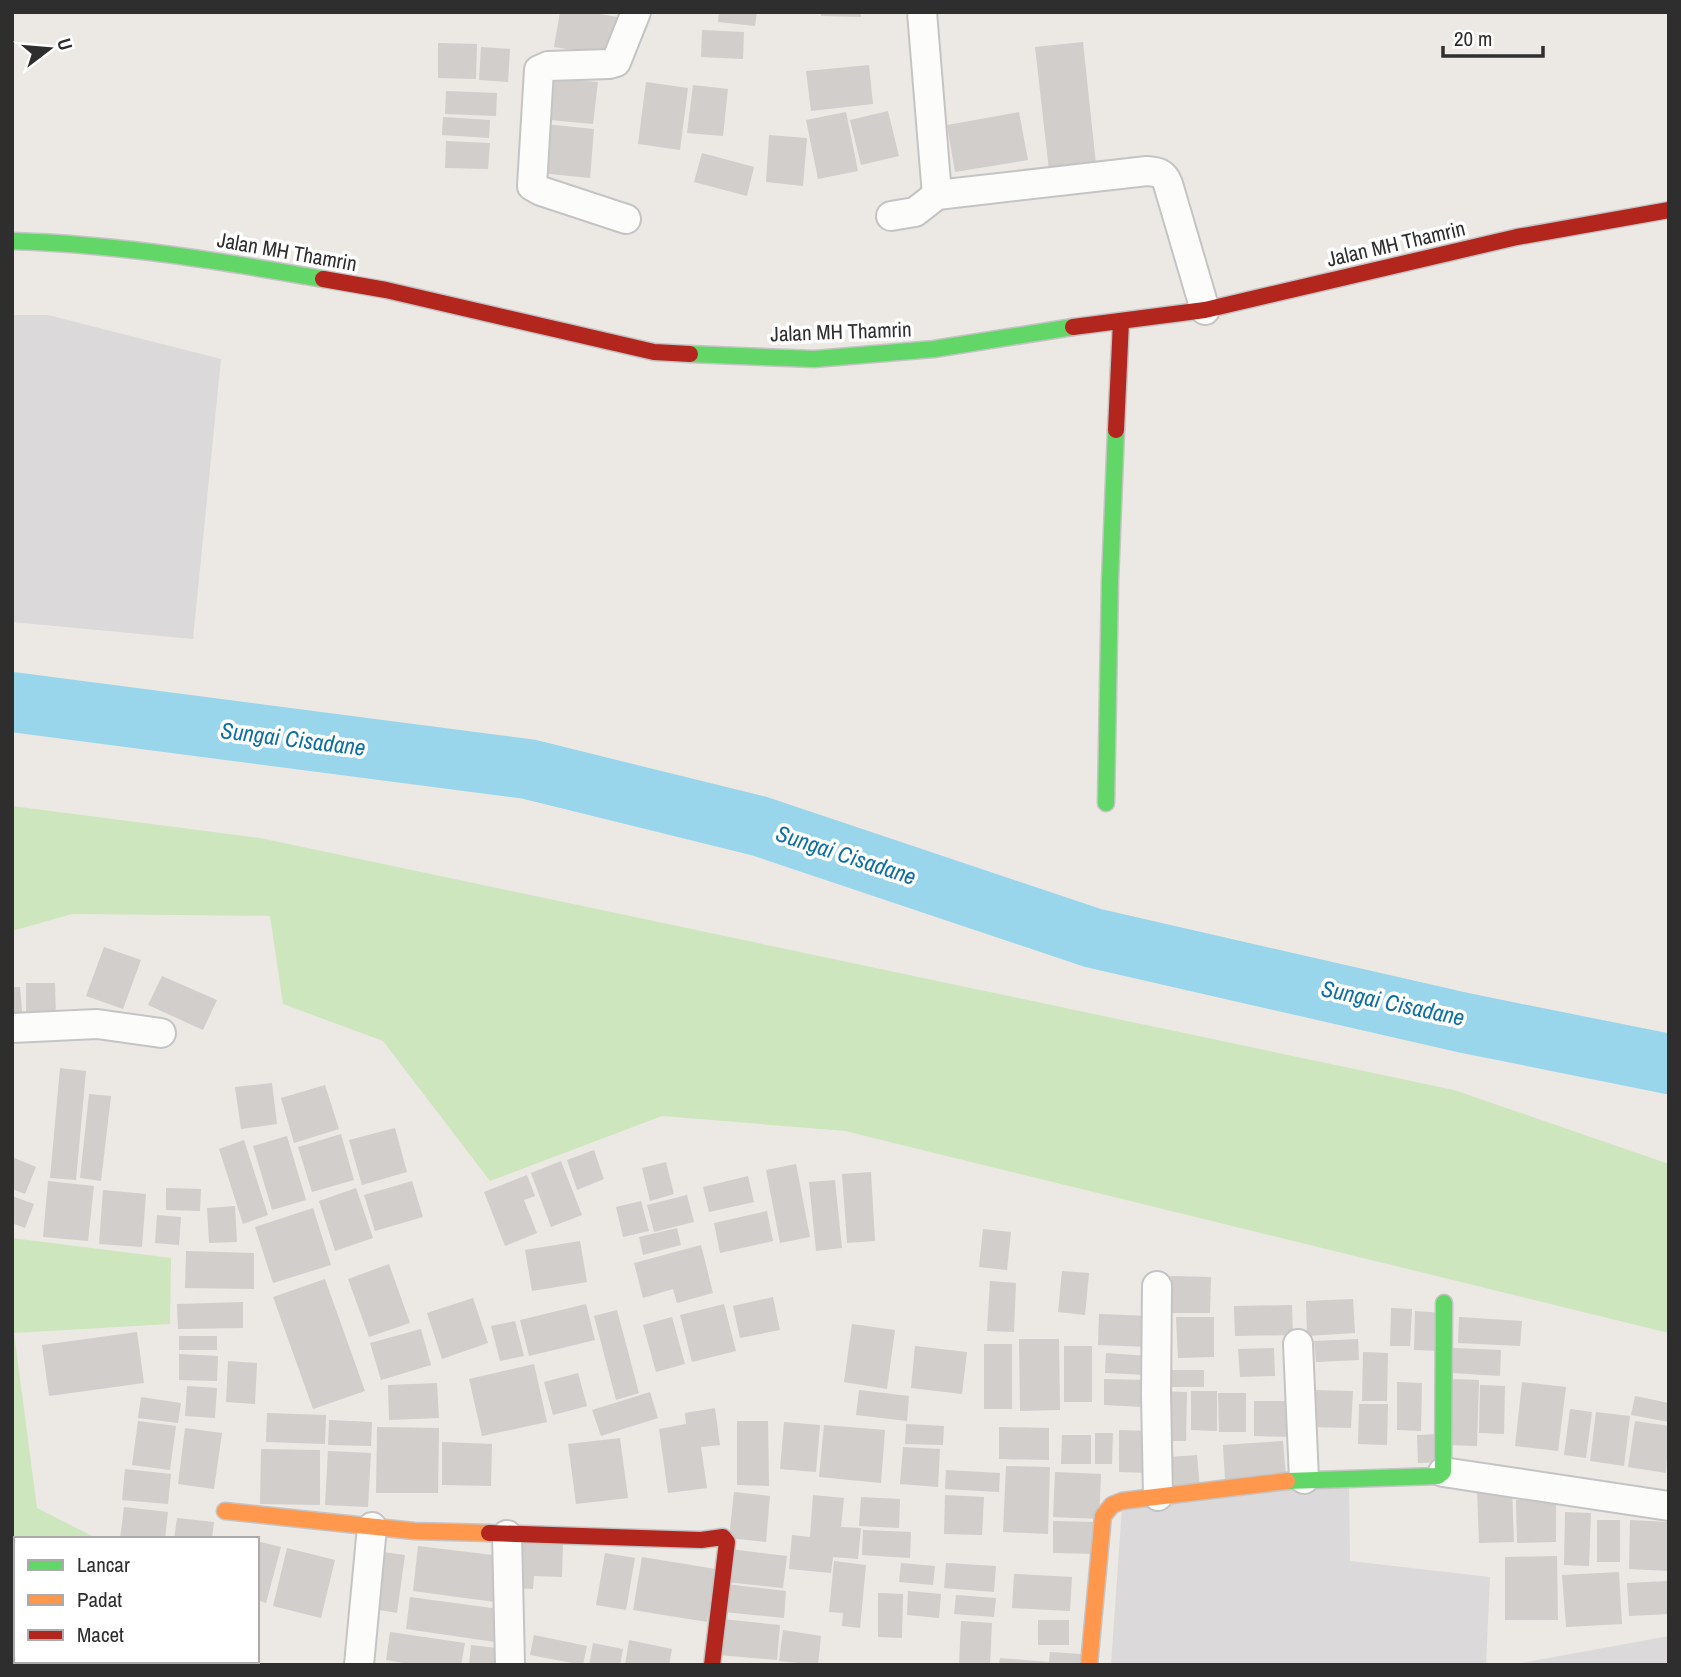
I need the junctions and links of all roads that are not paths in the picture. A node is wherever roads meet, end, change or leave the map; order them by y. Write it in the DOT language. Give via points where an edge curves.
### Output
graph roads {
  1 [pos="636,12"];
  2 [pos="922,12"];
  3 [pos="937,195"];
  4 [pos="1669,210"];
  5 [pos="891,216"];
  6 [pos="626,219"];
  7 [pos="12,241"];
  8 [pos="1205,310"];
  9 [pos="1121,321"];
  10 [pos="1105,803"];
  11 [pos="12,1028"];
  12 [pos="161,1034"];
  13 [pos="1157,1286"];
  14 [pos="1444,1303"];
  15 [pos="1298,1344"];
  16 [pos="1443,1472"];
  17 [pos="1304,1479"];
  18 [pos="1158,1496"];
  19 [pos="1669,1506"];
  20 [pos="225,1511"];
  21 [pos="372,1527"];
  22 [pos="507,1535"];
  23 [pos="359,1665"];
  24 [pos="510,1665"];
  25 [pos="712,1665"];
  26 [pos="1089,1665"];
  1 -- 6 [label="street" via="616,62 539,70 532,186"];
  2 -- 3 [label="street"];
  3 -- 5 [label="street" via="915,212"];
  3 -- 8 [label="street" via="1157,172 1168,184"];
  4 -- 8 [label="street, Jalan MH Thamrin" via="1517,237"];
  7 -- 9 [label="street, Jalan MH Thamrin" via="78,243 334,281 654,352 814,359 934,349"];
  8 -- 9 [label="street, Jalan MH Thamrin"];
  9 -- 10 [label="street"];
  11 -- 12 [label="street" via="97,1024"];
  13 -- 18 [label="street"];
  14 -- 16 [label="street"];
  15 -- 17 [label="street"];
  16 -- 17 [label="street" via="1438,1476"];
  16 -- 19 [label="street"];
  17 -- 18 [label="street"];
  18 -- 26 [label="street" via="1112,1504 1104,1516"];
  20 -- 21 [label="street"];
  21 -- 22 [label="street"];
  21 -- 23 [label="street"];
  22 -- 24 [label="street"];
  22 -- 25 [label="street" via="723,1537 727,1542"];
}
